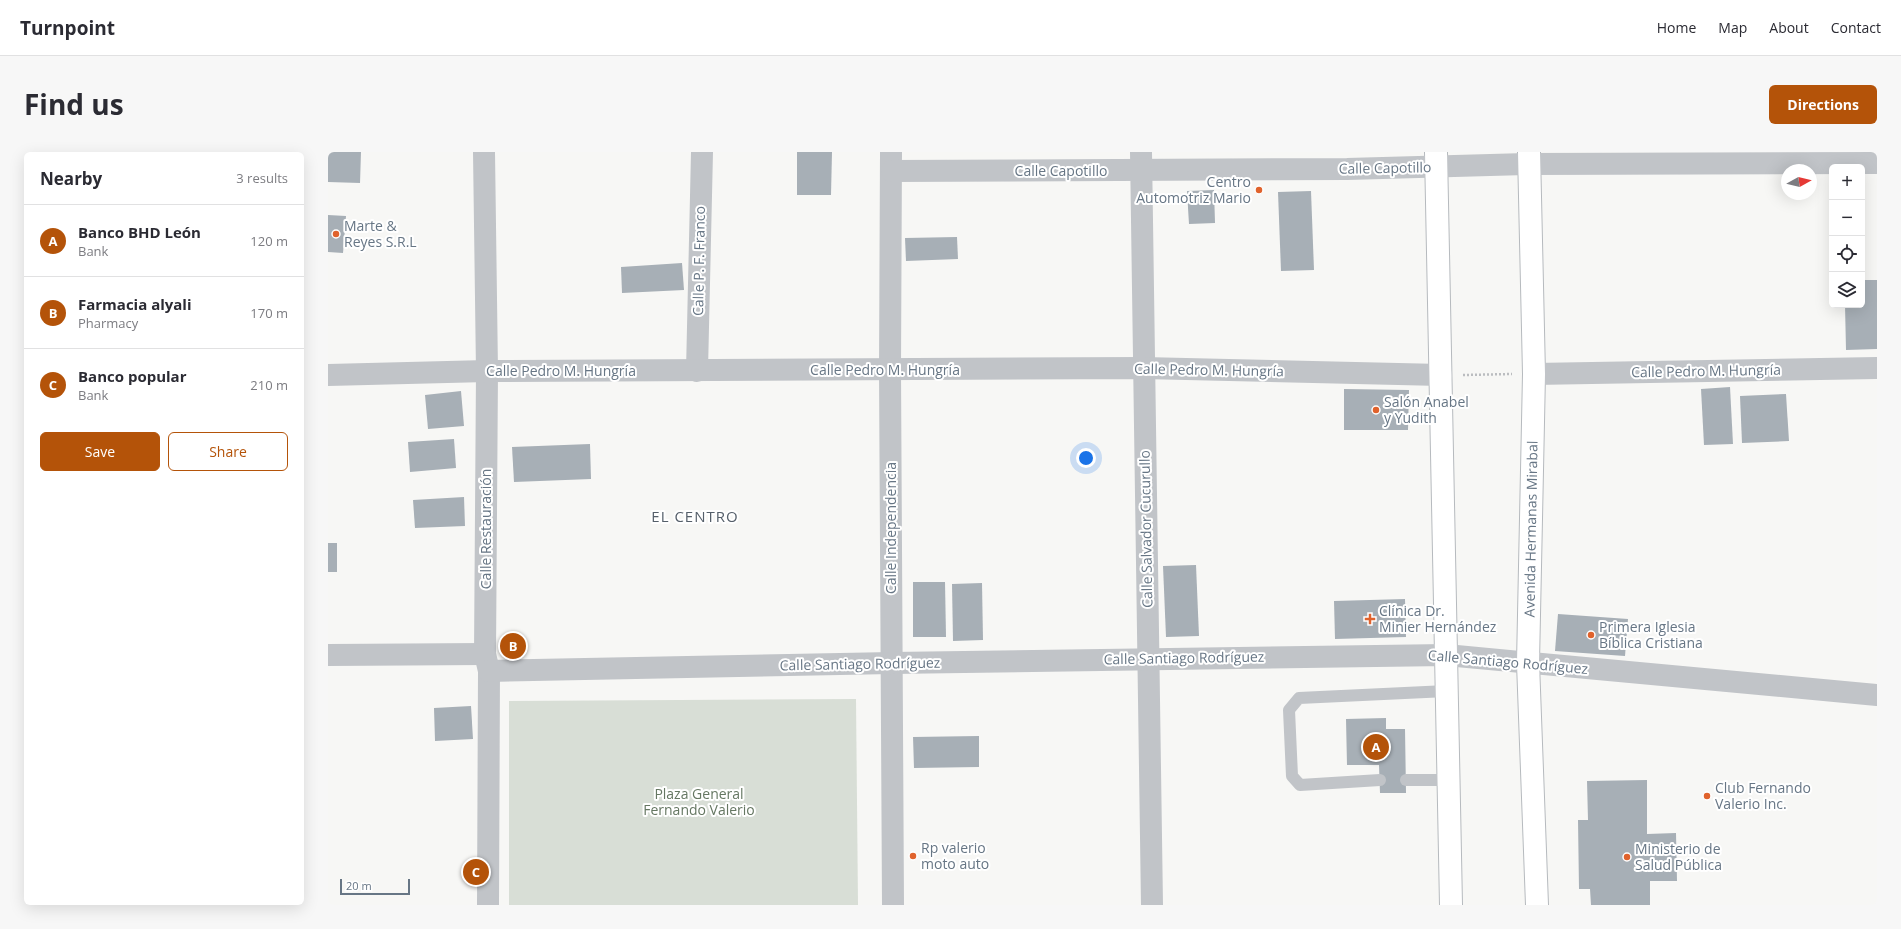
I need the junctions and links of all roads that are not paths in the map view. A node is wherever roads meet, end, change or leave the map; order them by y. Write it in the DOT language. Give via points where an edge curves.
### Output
graph roads {
  1 [pos="484,152"];
  2 [pos="702,152"];
  3 [pos="1529,158"];
  4 [pos="1436,159"];
  5 [pos="892,161"];
  6 [pos="1141,161"];
  7 [pos="1877,163"];
  8 [pos="1144,368"];
  9 [pos="1877,368"];
  10 [pos="890,370"];
  11 [pos="486,371"];
  12 [pos="697,371"];
  13 [pos="1534,374"];
  14 [pos="328,375"];
  15 [pos="1441,375"];
  16 [pos="328,655"];
  17 [pos="1446,655"];
  18 [pos="1148,659"];
  19 [pos="487,663"];
  20 [pos="892,663"];
  21 [pos="1528,663"];
  22 [pos="1447,691"];
  23 [pos="1877,695"];
  24 [pos="1380,780"];
  25 [pos="1406,780"];
  26 [pos="1448,780"];
  27 [pos="488,905"];
  28 [pos="893,905"];
  29 [pos="1152,905"];
  30 [pos="1451,905"];
  31 [pos="1537,905"];
  1 -- 11 [label="street, Calle Restauración"];
  2 -- 12 [label="street, Calle P. F. Franco"];
  3 -- 4 [label="street, Calle Capotillo"];
  3 -- 7 [label="street, Calle Capotillo"];
  3 -- 13 [label="main road, Avenida Hermanas Mirabal"];
  4 -- 6 [label="street, Calle Capotillo"];
  4 -- 15 [label="main road"];
  5 -- 6 [label="street, Calle Capotillo"];
  5 -- 10 [label="street, Calle Independencia"];
  6 -- 8 [label="street, Calle Salvador Cucurullo"];
  8 -- 10 [label="street, Calle Pedro M. Hungría"];
  8 -- 15 [label="street, Calle Pedro M. Hungría"];
  8 -- 18 [label="street, Calle Salvador Cucurullo"];
  9 -- 13 [label="street, Calle Pedro M. Hungría"];
  10 -- 12 [label="street, Calle Pedro M. Hungría"];
  10 -- 20 [label="street, Calle Independencia"];
  11 -- 12 [label="street, Calle Pedro M. Hungría"];
  11 -- 14 [label="street, Calle Pedro M. Hungría"];
  11 -- 19 [label="street, Calle Restauración"];
  13 -- 21 [label="main road, Avenida Hermanas Mirabal"];
  15 -- 17 [label="main road"];
  16 -- 19 [label="street, Calle Santiago Rodríguez"];
  17 -- 18 [label="street, Calle Santiago Rodríguez"];
  17 -- 21 [label="street, Calle Santiago Rodríguez"];
  17 -- 22 [label="main road"];
  18 -- 20 [label="street, Calle Santiago Rodríguez"];
  18 -- 29 [label="street, Calle Salvador Cucurullo"];
  19 -- 20 [label="street, Calle Santiago Rodríguez"];
  19 -- 27 [label="street, Calle Restauración"];
  20 -- 28 [label="street, Calle Independencia"];
  21 -- 23 [label="street, Calle Santiago Rodríguez"];
  21 -- 31 [label="main road, Avenida Hermanas Mirabal"];
  22 -- 24 [label="lane" via="1299,698 1289,710 1292,776 1300,785"];
  22 -- 26 [label="main road"];
  25 -- 26 [label="lane"];
  26 -- 30 [label="main road"];
}
